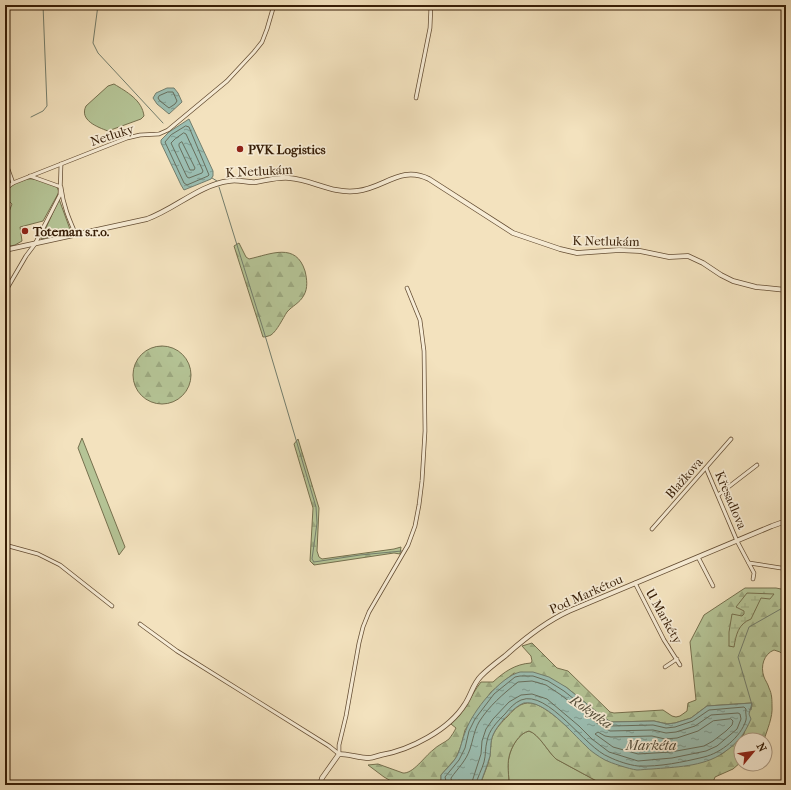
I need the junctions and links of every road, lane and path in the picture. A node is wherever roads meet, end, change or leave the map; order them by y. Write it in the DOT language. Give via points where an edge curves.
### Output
graph roads {
  1 [pos="274,5"];
  2 [pos="431,5"];
  3 [pos="416,98"];
  4 [pos="5,161"];
  5 [pos="61,164"];
  6 [pos="30,176"];
  7 [pos="13,183"];
  8 [pos="61,187"];
  9 [pos="5,189"];
  10 [pos="76,235"];
  11 [pos="35,244"];
  12 [pos="5,250"];
  13 [pos="408,288"];
  14 [pos="786,290"];
  15 [pos="5,292"];
  16 [pos="731,439"];
  17 [pos="758,466"];
  18 [pos="706,468"];
  19 [pos="718,496"];
  20 [pos="786,521"];
  21 [pos="652,529"];
  22 [pos="737,540"];
  23 [pos="5,545"];
  24 [pos="698,557"];
  25 [pos="749,564"];
  26 [pos="783,568"];
  27 [pos="753,579"];
  28 [pos="634,583"];
  29 [pos="713,586"];
  30 [pos="112,606"];
  31 [pos="140,624"];
  32 [pos="677,659"];
  33 [pos="680,664"];
  34 [pos="665,667"];
  35 [pos="339,754"];
  36 [pos="320,785"];
  1 -- 5 [label="street, Netluky" via="268,29 254,52 227,81 168,130 159,134 126,138"];
  2 -- 3 [label="street" via="430,28"];
  4 -- 7 [label="street"];
  5 -- 6 [label="street, Netluky"];
  5 -- 8 [label="street"];
  6 -- 7 [label="street, Netluky"];
  6 -- 8 [label="street"];
  7 -- 9 [label="street, Netluky"];
  8 -- 10 [label="street" via="62,200"];
  8 -- 11 [label="street"];
  10 -- 11 [label="street, K Netlukám"];
  10 -- 14 [label="street, K Netlukám" via="147,219 201,190 229,181 250,182 290,178 332,190 352,191 372,188 399,175 411,174 429,179 513,233 562,250 577,253 626,250 669,257 692,257 734,281"];
  11 -- 12 [label="street, K Netlukám"];
  11 -- 15 [label="street"];
  13 -- 35 [label="street" via="420,320 424,351 425,432 419,505 408,545 363,627"];
  16 -- 18 [label="street, Blažkova"];
  17 -- 19 [label="street"];
  18 -- 19 [label="street, Křesadlova"];
  18 -- 21 [label="street, Blažkova"];
  19 -- 22 [label="street, Křesadlova"];
  20 -- 22 [label="street, Pod Markétou"];
  22 -- 24 [label="street, Pod Markétou"];
  22 -- 25 [label="street, Křesadlova"];
  23 -- 30 [label="street" via="38,554 60,565"];
  24 -- 28 [label="street, Pod Markétou"];
  24 -- 29 [label="street"];
  25 -- 26 [label="street"];
  25 -- 27 [label="street, Křesadlova" via="754,573"];
  28 -- 32 [label="street, U Markéty"];
  28 -- 35 [label="street, Pod Markétou" via="560,615 522,640 481,676 465,704 448,724 419,742 369,758"];
  31 -- 35 [label="street" via="177,651"];
  32 -- 33 [label="street, U Markéty"];
  32 -- 34 [label="street, U Markéty"];
  35 -- 36 [label="street"];
}
